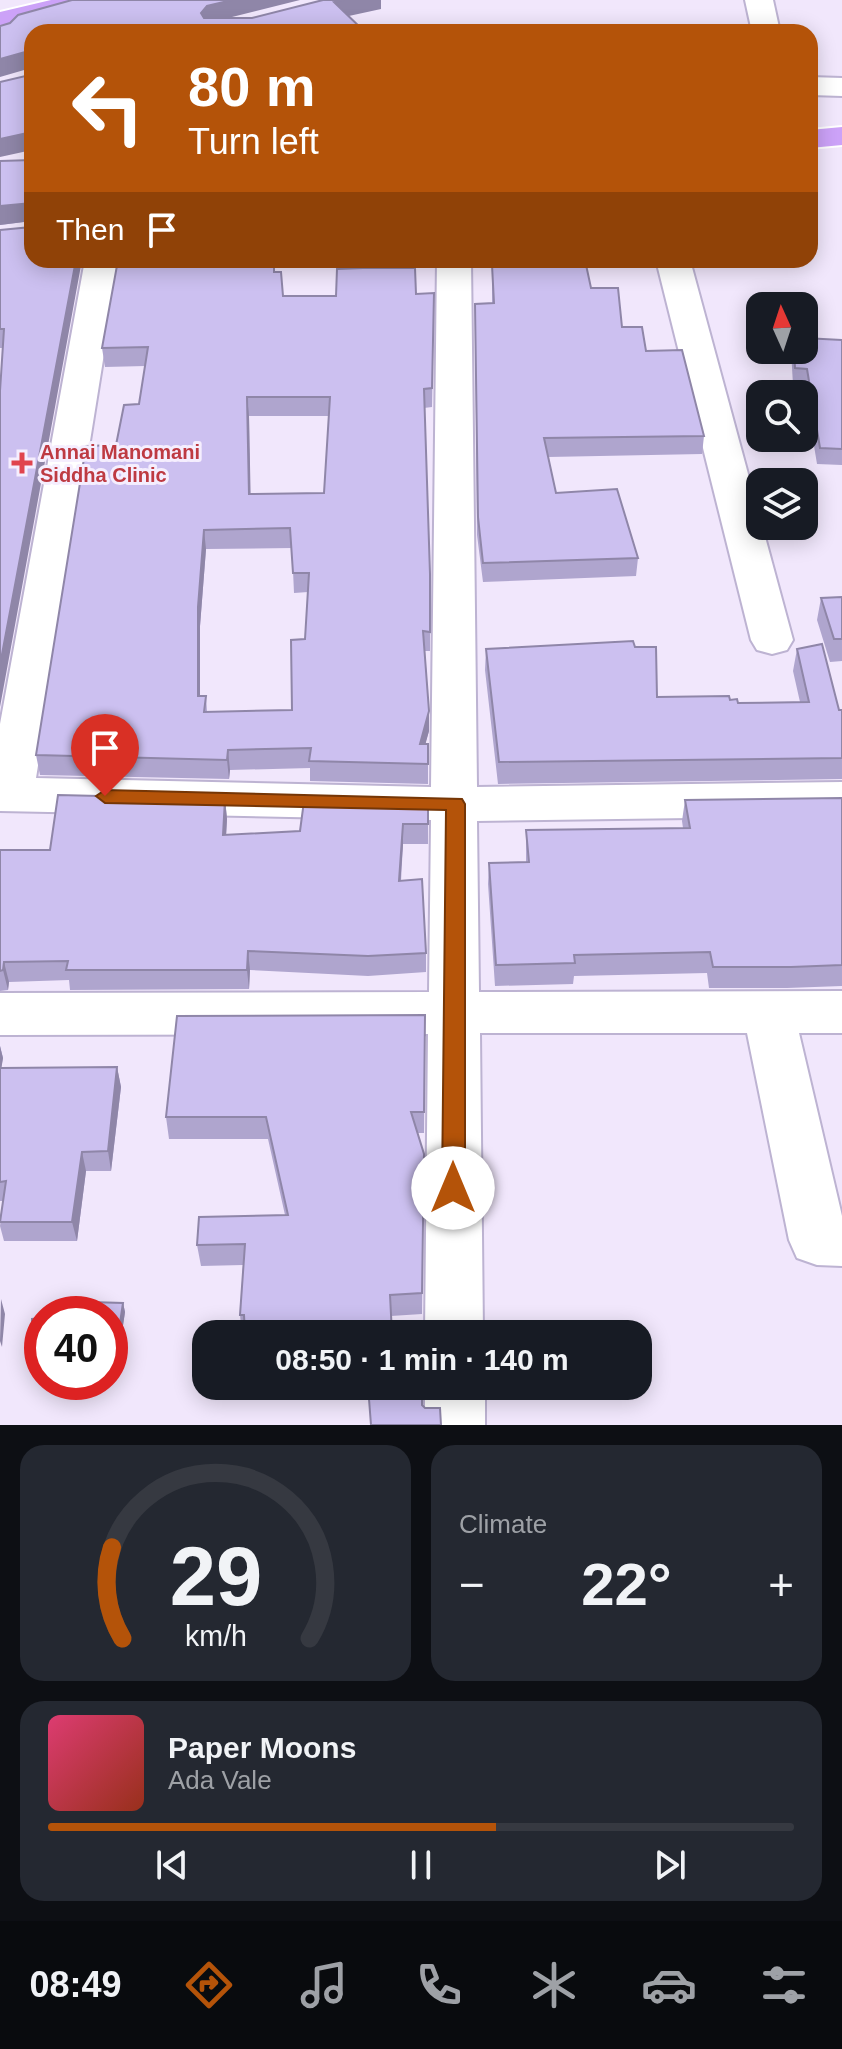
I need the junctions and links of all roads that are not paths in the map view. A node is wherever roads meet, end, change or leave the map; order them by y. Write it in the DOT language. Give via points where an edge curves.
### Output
graph roads {
  1 [pos="86,0"];
  2 [pos="759,0"];
  3 [pos="6,22"];
  4 [pos="764,24"];
  5 [pos="818,86"];
  6 [pos="842,87"];
  7 [pos="842,136"];
  8 [pos="818,138"];
  9 [pos="101,268"];
  10 [pos="454,268"];
  11 [pos="675,268"];
  12 [pos="772,640"];
  13 [pos="5,794"];
  14 [pos="842,799"];
  15 [pos="455,804"];
  16 [pos="452,1012"];
  17 [pos="842,1012"];
  18 [pos="0,1014"];
  19 [pos="769,1014"];
  20 [pos="842,1241"];
  21 [pos="454,1320"];
  22 [pos="455,1400"];
  23 [pos="455,1425"];
  1 -- 3 [label="main road"];
  2 -- 4 [label="street"];
  5 -- 6 [label="street"];
  7 -- 8 [label="main road"];
  9 -- 13 [label="street"];
  10 -- 15 [label="street"];
  11 -- 12 [label="street"];
  13 -- 15 [label="street"];
  14 -- 15 [label="street"];
  15 -- 16 [label="street"];
  16 -- 18 [label="street"];
  16 -- 19 [label="street"];
  16 -- 21 [label="street"];
  17 -- 19 [label="street"];
  19 -- 20 [label="street" via="817,1240"];
  22 -- 23 [label="street"];
}
